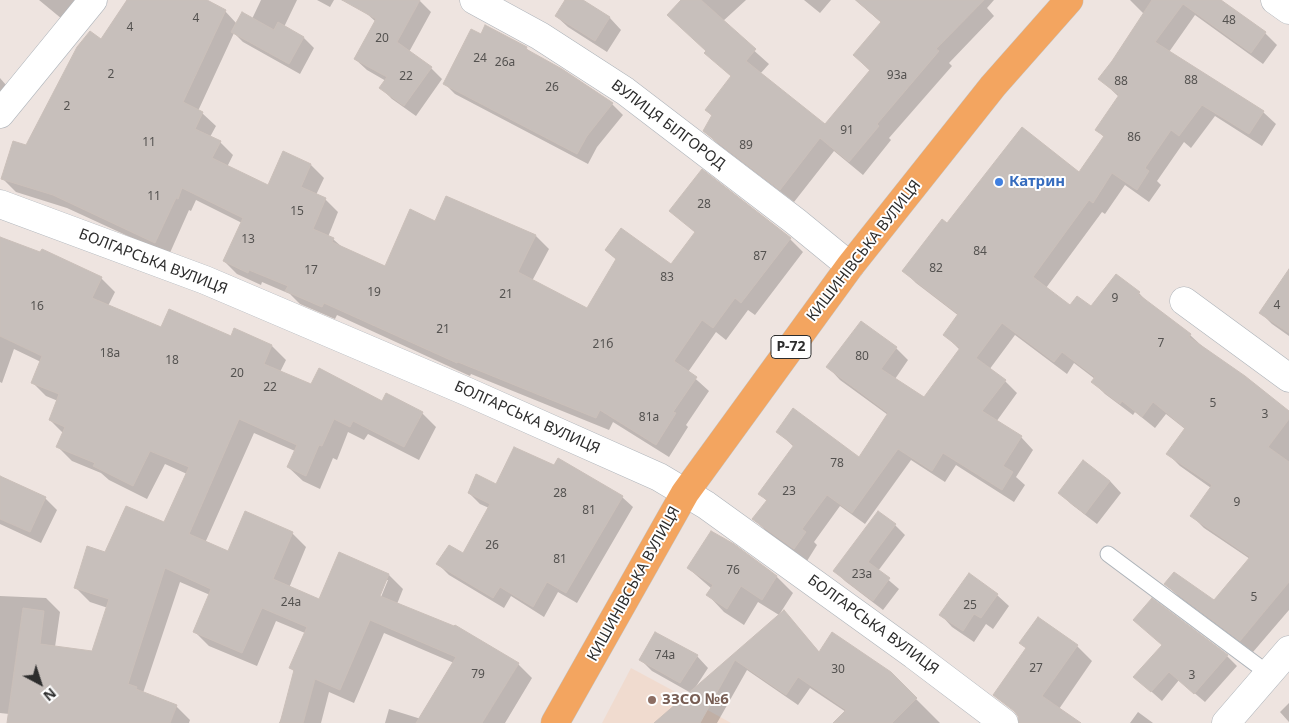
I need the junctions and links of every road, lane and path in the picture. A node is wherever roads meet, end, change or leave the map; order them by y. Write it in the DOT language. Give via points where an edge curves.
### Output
graph roads {
  1 [pos="93,0"];
  2 [pos="474,0"];
  3 [pos="1069,0"];
  4 [pos="1275,0"];
  5 [pos="1289,10"];
  6 [pos="0,114"];
  7 [pos="0,204"];
  8 [pos="850,266"];
  9 [pos="1184,301"];
  10 [pos="1289,378"];
  11 [pos="685,492"];
  12 [pos="1108,554"];
  13 [pos="1289,650"];
  14 [pos="1269,674"];
  15 [pos="555,723"];
  16 [pos="1004,723"];
  17 [pos="1226,723"];
  1 -- 6 [label="street"];
  2 -- 8 [label="street, ВУЛИЦЯ БІЛГОРОД" via="540,36 625,91"];
  3 -- 8 [label="main road, КИШИНІВСЬКА ВУЛИЦЯ / Р-72" via="993,86"];
  4 -- 5 [label="street"];
  7 -- 11 [label="street, БОЛГАРСЬКА ВУЛИЦЯ" via="204,280 477,396 659,477"];
  8 -- 11 [label="main road, КИШИНІВСЬКА ВУЛИЦЯ / Р-72"];
  9 -- 10 [label="street"];
  11 -- 15 [label="main road, КИШИНІВСЬКА ВУЛИЦЯ / Р-72"];
  11 -- 16 [label="street, БОЛГАРСЬКА ВУЛИЦЯ" via="914,654"];
  12 -- 14 [label="lane"];
  13 -- 14 [label="street"];
  14 -- 17 [label="street"];
}
